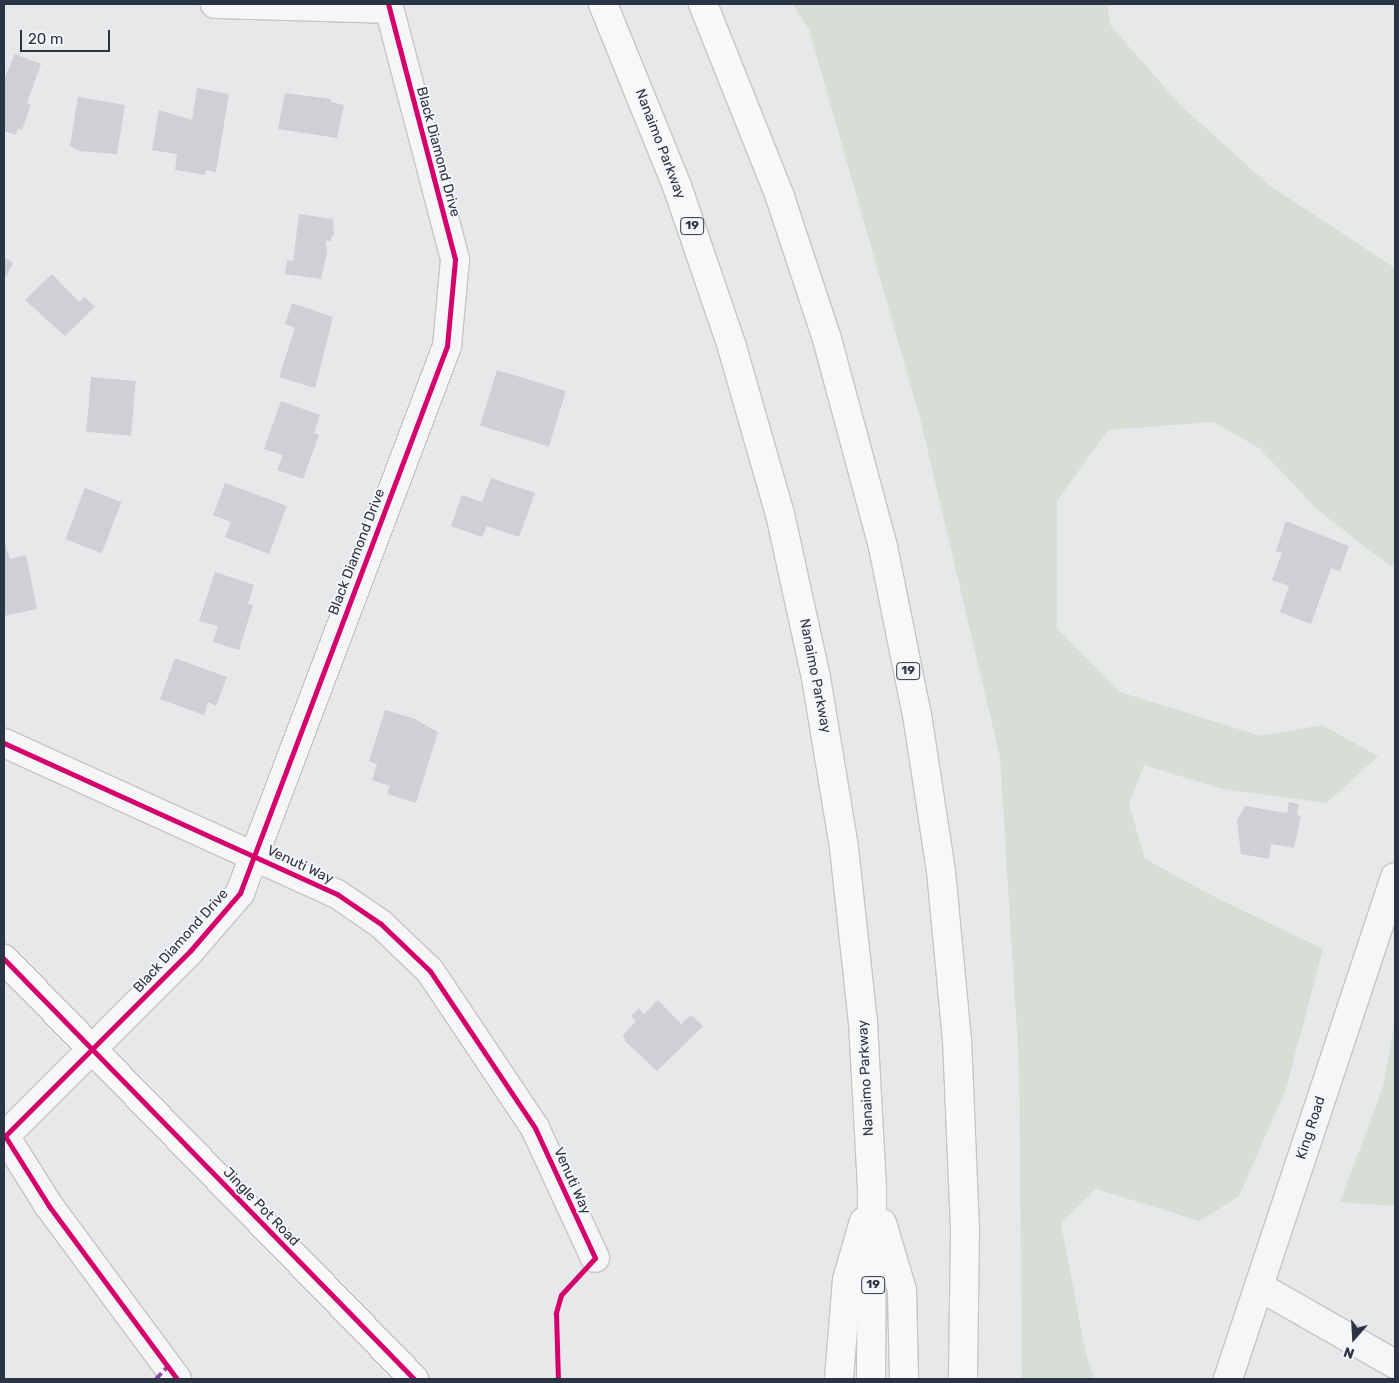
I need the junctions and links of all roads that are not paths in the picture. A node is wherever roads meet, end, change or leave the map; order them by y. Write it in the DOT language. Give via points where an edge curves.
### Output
graph roads {
  1 [pos="215,4"];
  2 [pos="603,4"];
  3 [pos="702,4"];
  4 [pos="388,7"];
  5 [pos="4,743"];
  6 [pos="256,857"];
  7 [pos="1395,877"];
  8 [pos="4,959"];
  9 [pos="92,1050"];
  10 [pos="872,1190"];
  11 [pos="595,1258"];
  12 [pos="1260,1287"];
  13 [pos="1395,1364"];
  14 [pos="965,1375"];
  15 [pos="177,1379"];
  16 [pos="414,1379"];
  17 [pos="839,1379"];
  18 [pos="871,1379"];
  19 [pos="904,1379"];
  20 [pos="1228,1379"];
  1 -- 4 [label="street"];
  2 -- 10 [label="main road, Nanaimo Parkway / 19" via="697,239 750,402 782,524 816,678 844,848 862,1012"];
  3 -- 14 [label="main road, 19" via="780,197 827,339 883,547 918,721 941,871 957,1039 965,1232"];
  4 -- 6 [label="street, Black Diamond Drive" via="455,259 447,346"];
  5 -- 6 [label="street, Venuti Way"];
  6 -- 9 [label="street, Black Diamond Drive" via="240,893 216,923"];
  6 -- 11 [label="street, Venuti Way" via="337,894 381,924 430,971 536,1128"];
  7 -- 12 [label="street, King Road"];
  8 -- 9 [label="main road, Jingle Pot Road"];
  9 -- 15 [label="street" via="5,1136 50,1206"];
  9 -- 16 [label="main road, Jingle Pot Road"];
  10 -- 17 [label="main road" via="847,1280"];
  10 -- 18 [label="main road, Nanaimo Parkway / 19"];
  10 -- 19 [label="main road" via="902,1290"];
  12 -- 13 [label="street"];
  12 -- 20 [label="street, King Road"];
}
